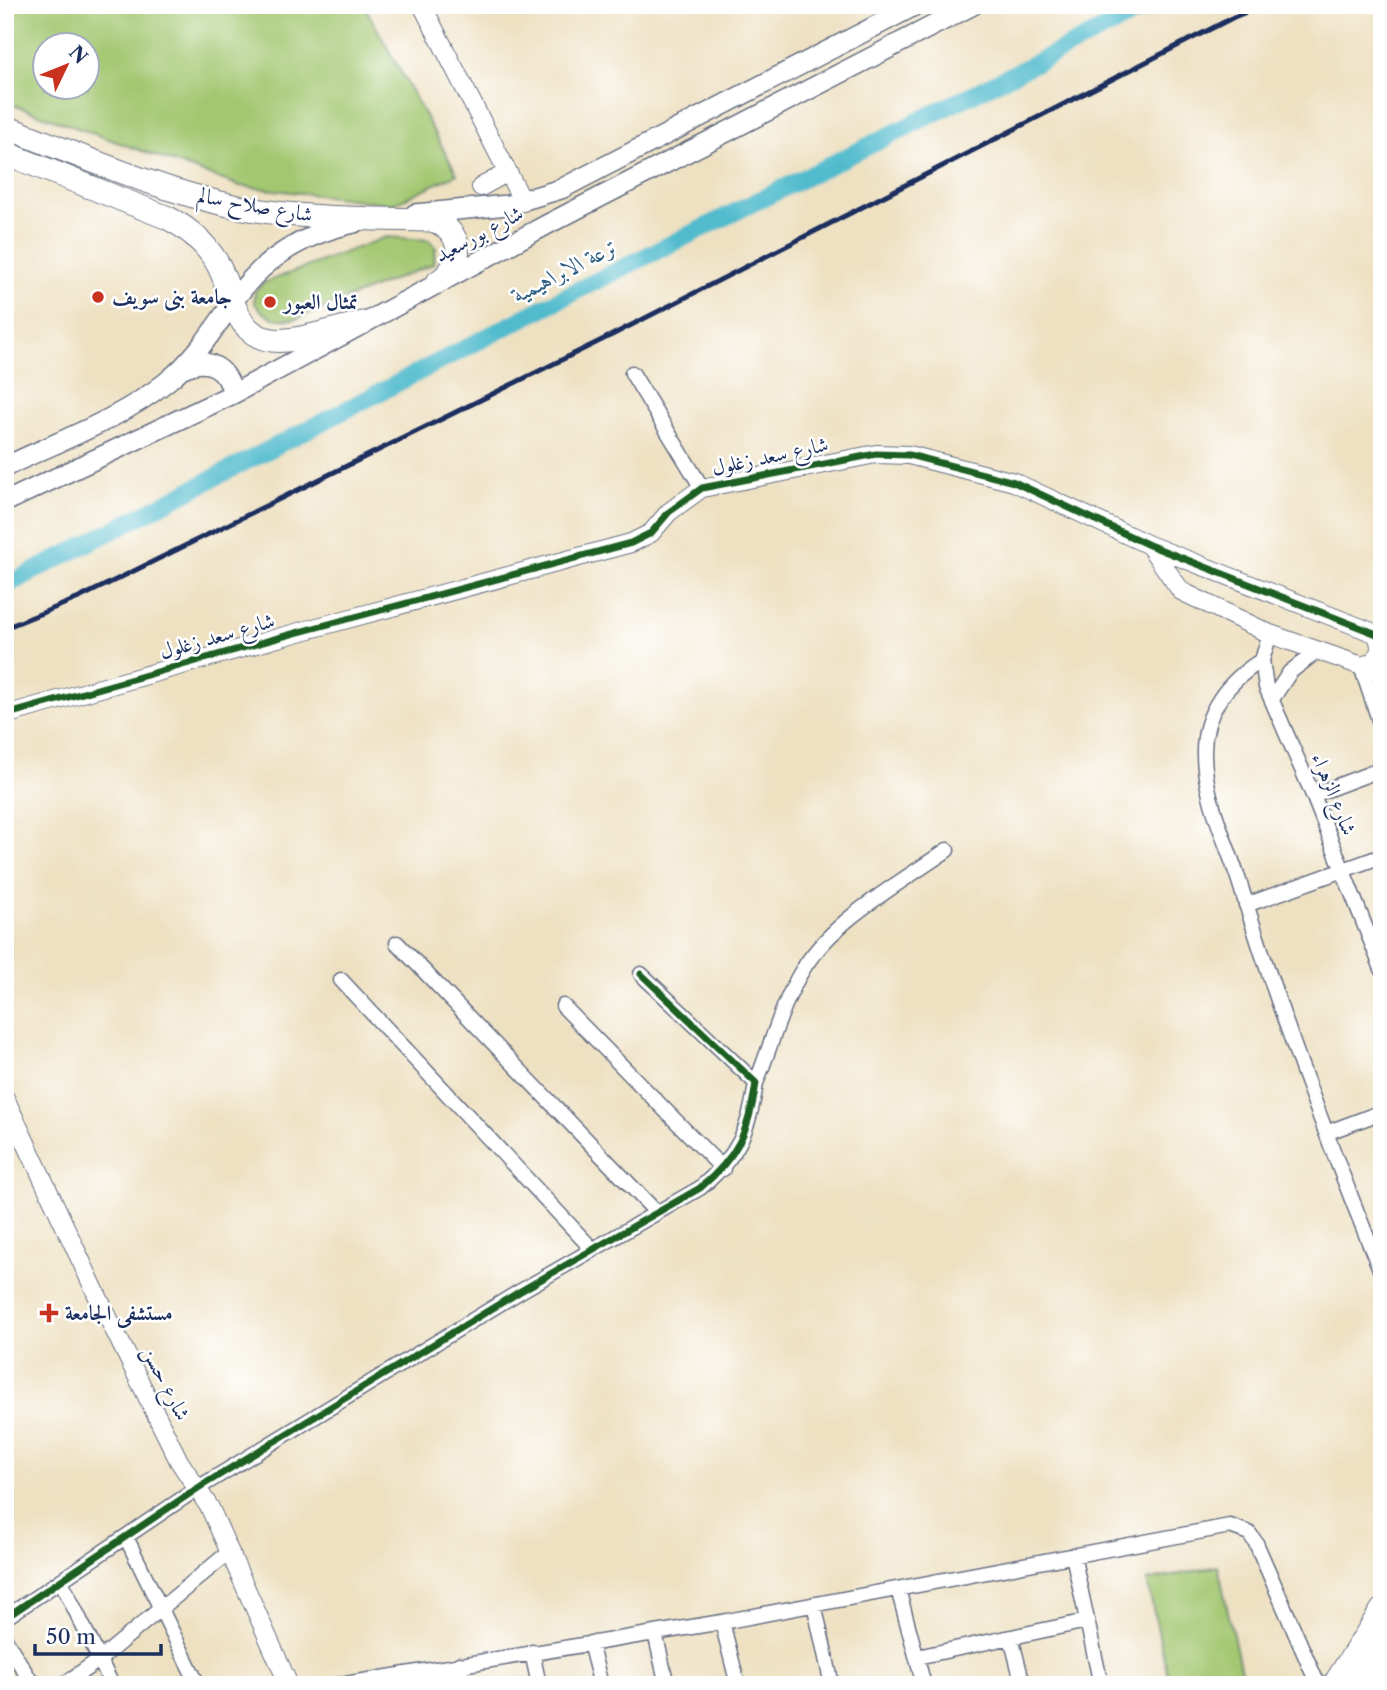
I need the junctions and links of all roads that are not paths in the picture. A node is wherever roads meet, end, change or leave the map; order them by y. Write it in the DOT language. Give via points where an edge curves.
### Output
graph roads {
  1 [pos="422,5"];
  2 [pos="916,5"];
  3 [pos="973,5"];
  4 [pos="5,127"];
  5 [pos="5,153"];
  6 [pos="508,172"];
  7 [pos="481,187"];
  8 [pos="523,202"];
  9 [pos="375,219"];
  10 [pos="438,282"];
  11 [pos="232,303"];
  12 [pos="362,323"];
  13 [pos="183,368"];
  14 [pos="632,373"];
  15 [pos="233,394"];
  16 [pos="5,467"];
  17 [pos="702,488"];
  18 [pos="5,502"];
  19 [pos="1149,545"];
  20 [pos="1270,634"];
  21 [pos="1379,635"];
  22 [pos="1316,652"];
  23 [pos="1262,660"];
  24 [pos="1361,666"];
  25 [pos="1382,673"];
  26 [pos="1272,699"];
  27 [pos="5,715"];
  28 [pos="1382,729"];
  29 [pos="1382,769"];
  30 [pos="1313,795"];
  31 [pos="947,849"];
  32 [pos="1382,856"];
  33 [pos="1343,870"];
  34 [pos="1246,905"];
  35 [pos="397,943"];
  36 [pos="1382,969"];
  37 [pos="640,974"];
  38 [pos="341,981"];
  39 [pos="563,1006"];
  40 [pos="756,1083"];
  41 [pos="5,1098"];
  42 [pos="1382,1112"];
  43 [pos="1326,1133"];
  44 [pos="723,1169"];
  45 [pos="657,1213"];
  46 [pos="593,1250"];
  47 [pos="1382,1274"];
  48 [pos="198,1488"];
  49 [pos="127,1539"];
  50 [pos="228,1553"];
  51 [pos="1073,1555"];
  52 [pos="61,1581"];
  53 [pos="898,1589"];
  54 [pos="814,1604"];
  55 [pos="162,1609"];
  56 [pos="1382,1610"];
  57 [pos="5,1618"];
  58 [pos="1087,1620"];
  59 [pos="722,1622"];
  60 [pos="655,1633"];
  61 [pos="1011,1637"];
  62 [pos="5,1639"];
  63 [pos="590,1643"];
  64 [pos="1372,1651"];
  65 [pos="531,1652"];
  66 [pos="917,1657"];
  67 [pos="100,1659"];
  68 [pos="459,1664"];
  69 [pos="392,1679"];
  70 [pos="1340,1684"];
  71 [pos="33,1685"];
  72 [pos="63,1685"];
  73 [pos="112,1685"];
  74 [pos="198,1685"];
  75 [pos="289,1685"];
  76 [pos="339,1685"];
  77 [pos="465,1685"];
  78 [pos="539,1685"];
  79 [pos="601,1685"];
  80 [pos="667,1685"];
  81 [pos="738,1685"];
  82 [pos="832,1685"];
  83 [pos="924,1685"];
  84 [pos="1023,1685"];
  85 [pos="1101,1685"];
  1 -- 6 [label="street"];
  2 -- 8 [label="main road, شارع بورسعيد" via="580,179"];
  3 -- 10 [label="main road, شارع بورسعيد"];
  4 -- 9 [label="main road, شارع صلاح سالم" via="202,198 265,211"];
  5 -- 11 [label="main road, شارع صلاح سالم" via="179,223 217,262"];
  6 -- 7 [label="street"];
  6 -- 8 [label="street"];
  8 -- 9 [label="main road, شارع بورسعيد"];
  9 -- 10 [label="main road, شارع صلاح سالم" via="431,220 452,231 459,254 456,266"];
  9 -- 11 [label="main road, شارع بورسعيد" via="328,229 284,251 264,265"];
  10 -- 12 [label="main road, شارع بورسعيد"];
  11 -- 12 [label="main road, شارع صلاح سالم" via="248,329 272,340"];
  11 -- 13 [label="main road, شارع بورسعيد"];
  12 -- 15 [label="main road, شارع بورسعيد"];
  13 -- 15 [label="main road" via="195,362 221,369"];
  13 -- 16 [label="main road, شارع بورسعيد" via="123,410"];
  14 -- 17 [label="street"];
  15 -- 18 [label="main road, شارع بورسعيد"];
  17 -- 19 [label="street, شارع سعد زغلول" via="876,454 909,455 1014,482"];
  17 -- 27 [label="street, شارع سعد زغلول" via="669,512 651,533 631,542"];
  19 -- 20 [label="street" via="1181,591"];
  19 -- 21 [label="street, شارع سعد زغلول"];
  20 -- 22 [label="street"];
  20 -- 23 [label="street"];
  21 -- 24 [label="street" via="1378,656"];
  22 -- 24 [label="street"];
  22 -- 26 [label="street" via="1290,672"];
  23 -- 26 [label="street, شارع الزهراء"];
  23 -- 34 [label="street" via="1242,672 1220,698 1206,729 1203,752"];
  24 -- 25 [label="street"];
  24 -- 28 [label="street"];
  26 -- 30 [label="street, شارع الزهراء"];
  29 -- 30 [label="street"];
  30 -- 33 [label="street, شارع الزهراء"];
  31 -- 40 [label="street" via="819,949 794,984"];
  32 -- 33 [label="street"];
  33 -- 34 [label="street"];
  33 -- 36 [label="street, شارع الزهراء"];
  34 -- 43 [label="street"];
  35 -- 45 [label="street"];
  37 -- 40 [label="street"];
  38 -- 46 [label="street"];
  39 -- 44 [label="street"];
  40 -- 44 [label="street" via="738,1149"];
  41 -- 48 [label="street, شارع حسن" via="179,1461"];
  42 -- 43 [label="street"];
  43 -- 47 [label="street"];
  44 -- 45 [label="street"];
  45 -- 46 [label="street"];
  46 -- 48 [label="street"];
  48 -- 49 [label="street"];
  48 -- 50 [label="street, شارع حسن"];
  49 -- 52 [label="street"];
  49 -- 55 [label="street"];
  50 -- 55 [label="street"];
  50 -- 75 [label="street, شارع حسن"];
  51 -- 53 [label="street"];
  51 -- 58 [label="street"];
  51 -- 70 [label="street" via="1230,1526 1249,1533"];
  52 -- 57 [label="street"];
  52 -- 67 [label="street"];
  53 -- 54 [label="street"];
  53 -- 66 [label="street"];
  54 -- 59 [label="street"];
  54 -- 82 [label="street"];
  55 -- 67 [label="street"];
  55 -- 74 [label="street"];
  56 -- 64 [label="main road"];
  58 -- 61 [label="street"];
  58 -- 85 [label="street"];
  59 -- 60 [label="street"];
  59 -- 81 [label="street"];
  60 -- 63 [label="street"];
  60 -- 80 [label="street"];
  61 -- 66 [label="street"];
  61 -- 84 [label="street"];
  62 -- 71 [label="street"];
  63 -- 65 [label="street"];
  63 -- 79 [label="street"];
  64 -- 70 [label="main road"];
  65 -- 68 [label="street"];
  65 -- 78 [label="street"];
  66 -- 83 [label="street"];
  67 -- 72 [label="street"];
  67 -- 73 [label="street"];
  68 -- 69 [label="street"];
  68 -- 77 [label="street"];
  69 -- 76 [label="street"];
}
